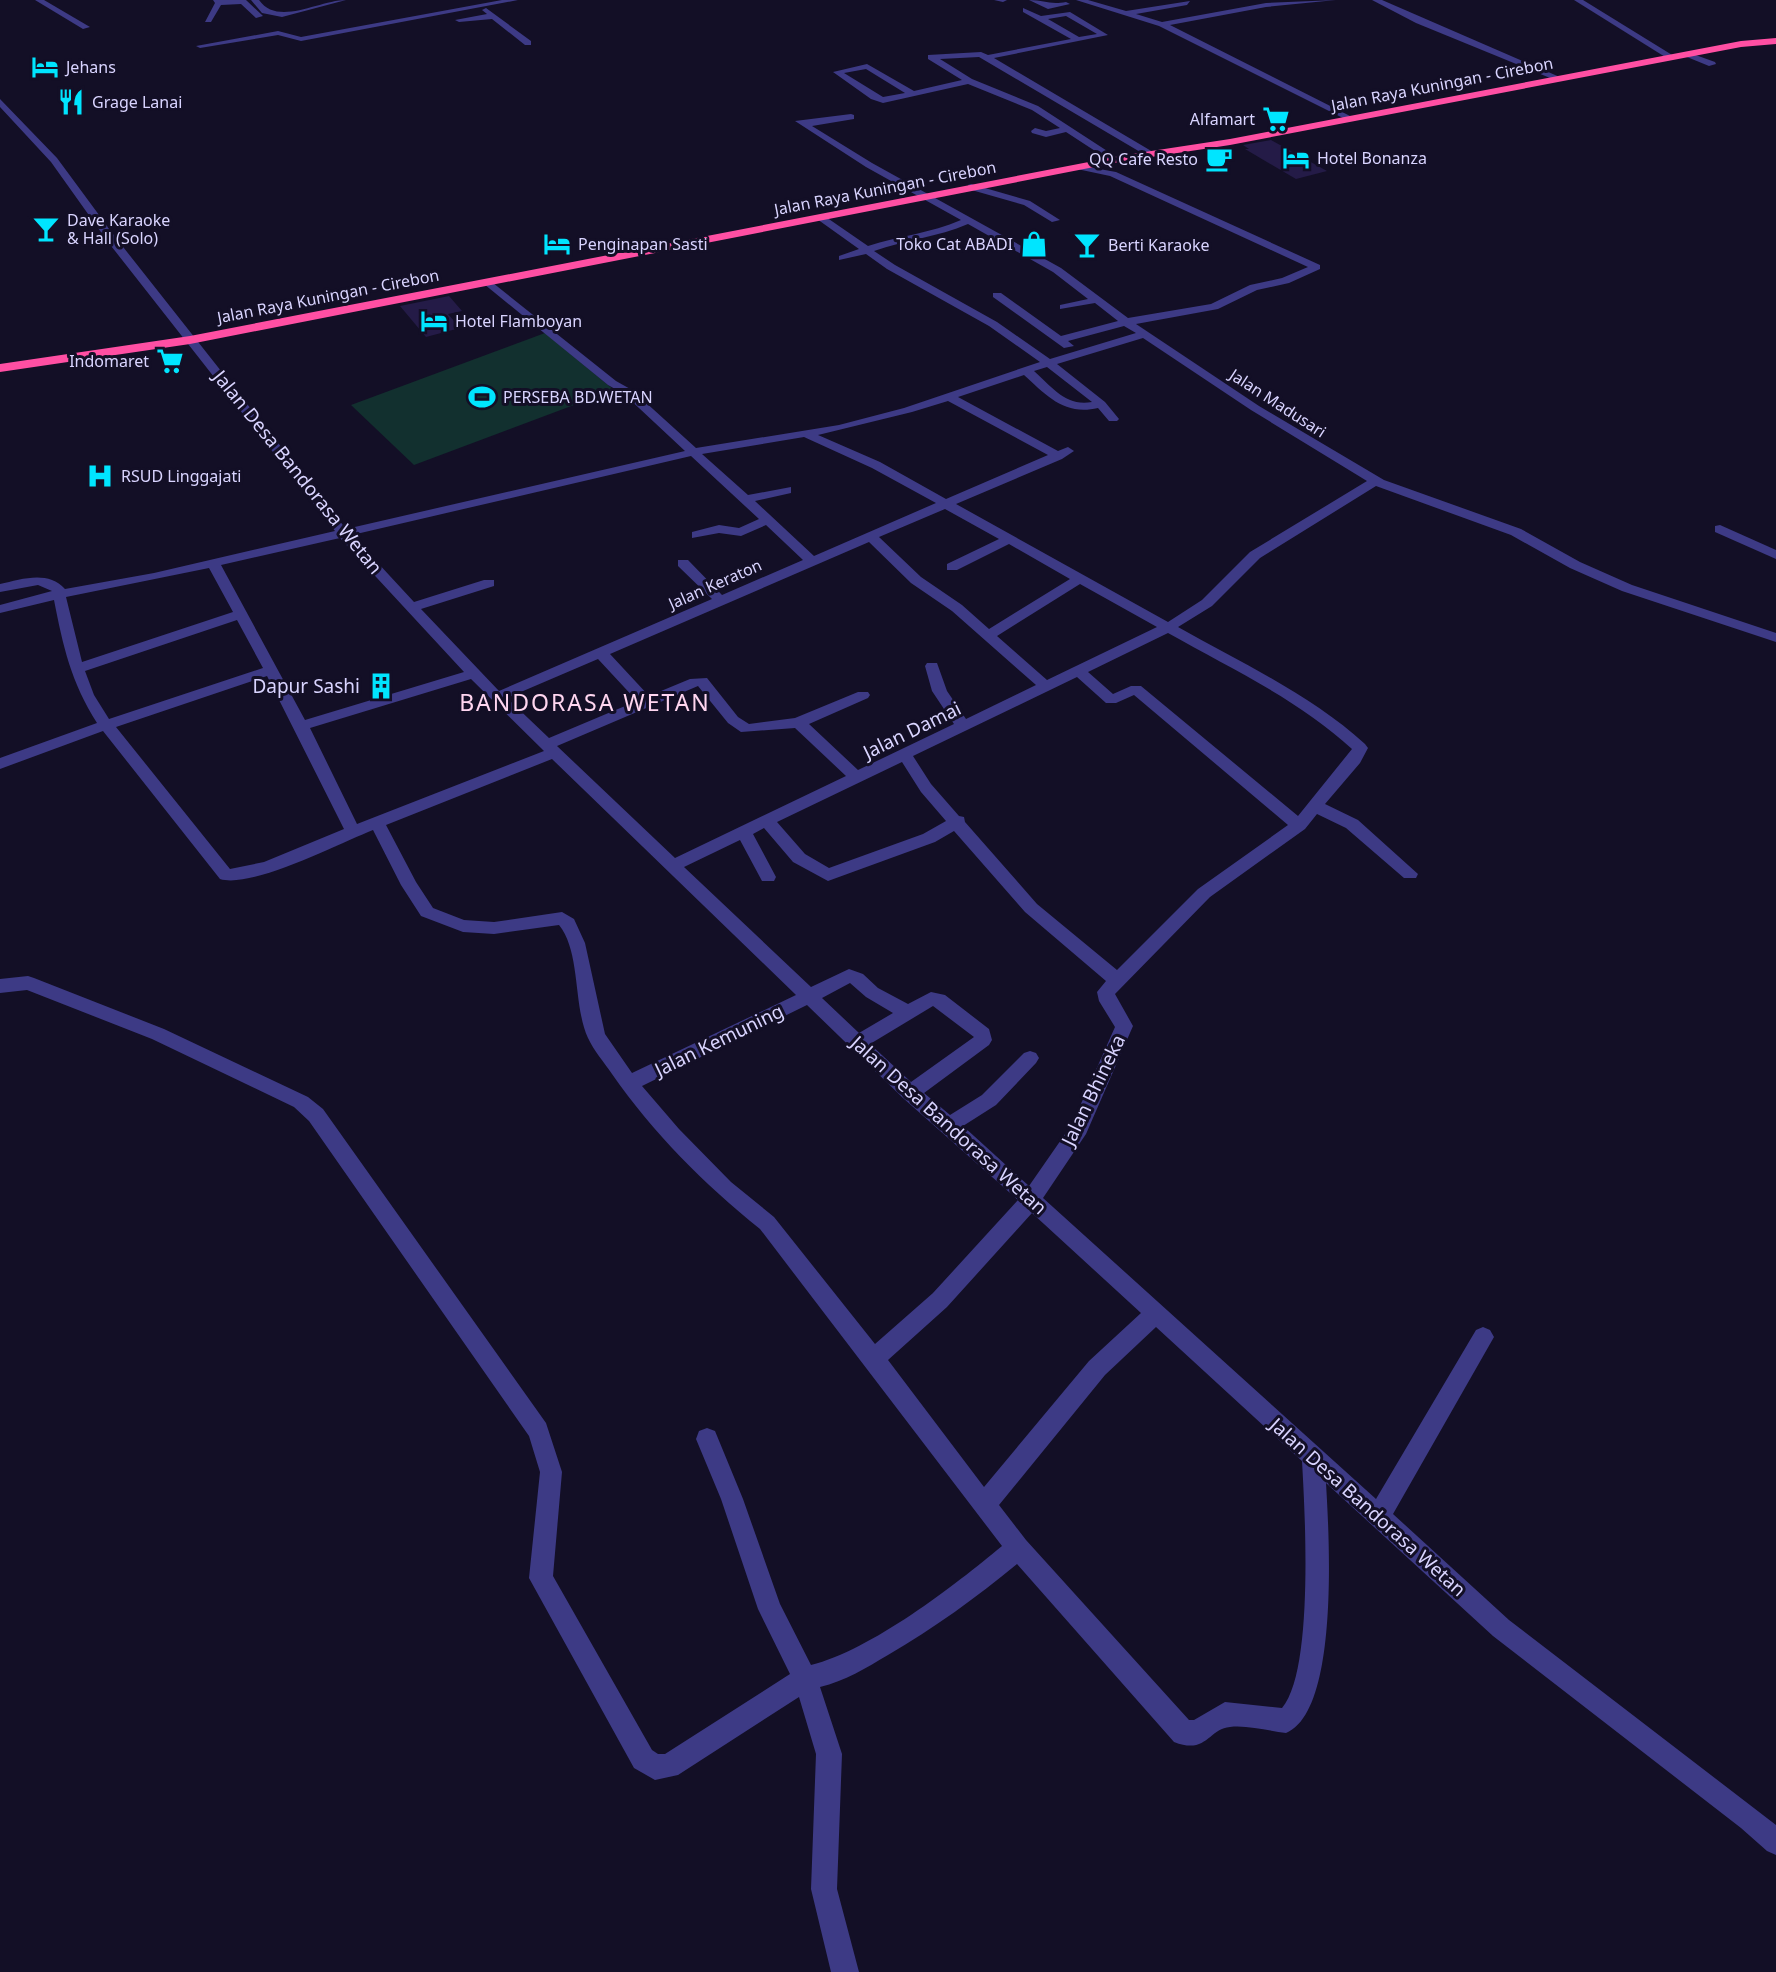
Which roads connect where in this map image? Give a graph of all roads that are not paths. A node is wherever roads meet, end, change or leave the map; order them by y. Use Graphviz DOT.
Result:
graph roads {
  1 [pos="39,0"];
  2 [pos="255,0"];
  3 [pos="342,0"];
  4 [pos="514,0"];
  5 [pos="998,0"];
  6 [pos="1003,0"];
  7 [pos="1033,0"];
  8 [pos="1080,0"];
  9 [pos="1117,0"];
  10 [pos="1332,0"];
  11 [pos="1376,0"];
  12 [pos="1578,0"];
  13 [pos="218,1"];
  14 [pos="1183,1"];
  15 [pos="476,3"];
  16 [pos="1094,5"];
  17 [pos="1026,10"];
  18 [pos="1125,14"];
  19 [pos="1214,15"];
  20 [pos="494,16"];
  21 [pos="1040,18"];
  22 [pos="208,20"];
  23 [pos="421,24"];
  24 [pos="1162,24"];
  25 [pos="86,27"];
  26 [pos="278,33"];
  27 [pos="1033,40"];
  28 [pos="1078,40"];
  29 [pos="1776,41"];
  30 [pos="528,43"];
  31 [pos="201,46"];
  32 [pos="1042,46"];
  33 [pos="1690,55"];
  34 [pos="1673,58"];
  35 [pos="989,60"];
  36 [pos="1712,64"];
  37 [pos="973,65"];
  38 [pos="962,68"];
  39 [pos="950,70"];
  40 [pos="1558,78"];
  41 [pos="969,81"];
  42 [pos="915,95"];
  43 [pos="0,102"];
  44 [pos="851,117"];
  45 [pos="1350,118"];
  46 [pos="1068,130"];
  47 [pos="1035,131"];
  48 [pos="1150,154"];
  49 [pos="1110,161"];
  50 [pos="1086,166"];
  51 [pos="971,187"];
  52 [pos="923,196"];
  53 [pos="820,217"];
  54 [pos="1055,220"];
  55 [pos="968,221"];
  56 [pos="868,250"];
  57 [pos="843,258"];
  58 [pos="488,282"];
  59 [pos="997,295"];
  60 [pos="1096,300"];
  61 [pos="1064,307"];
  62 [pos="1126,322"];
  63 [pos="1145,334"];
  64 [pos="190,340"];
  65 [pos="1059,340"];
  66 [pos="1079,354"];
  67 [pos="1049,363"];
  68 [pos="0,368"];
  69 [pos="1026,370"];
  70 [pos="948,396"];
  71 [pos="1101,404"];
  72 [pos="1113,419"];
  73 [pos="805,433"];
  74 [pos="695,452"];
  75 [pos="1377,481"];
  76 [pos="787,490"];
  77 [pos="745,500"];
  78 [pos="948,505"];
  79 [pos="766,520"];
  80 [pos="1720,529"];
  81 [pos="344,534"];
  82 [pos="697,536"];
  83 [pos="870,536"];
  84 [pos="1007,540"];
  85 [pos="1776,555"];
  86 [pos="811,560"];
  87 [pos="683,563"];
  88 [pos="214,564"];
  89 [pos="952,567"];
  90 [pos="1079,579"];
  91 [pos="489,583"];
  92 [pos="0,588"];
  93 [pos="60,594"];
  94 [pos="720,600"];
  95 [pos="412,607"];
  96 [pos="0,610"];
  97 [pos="241,614"];
  98 [pos="1168,627"];
  99 [pos="988,635"];
  100 [pos="1776,638"];
  101 [pos="601,653"];
  102 [pos="932,666"];
  103 [pos="77,669"];
  104 [pos="271,670"];
  105 [pos="1079,671"];
  106 [pos="473,674"];
  107 [pos="1045,687"];
  108 [pos="863,695"];
  109 [pos="497,697"];
  110 [pos="647,703"];
  111 [pos="798,723"];
  112 [pos="106,725"];
  113 [pos="301,726"];
  114 [pos="964,726"];
  115 [pos="551,749"];
  116 [pos="905,755"];
  117 [pos="0,764"];
  118 [pos="856,778"];
  119 [pos="1315,806"];
  120 [pos="767,821"];
  121 [pos="958,821"];
  122 [pos="377,823"];
  123 [pos="1299,825"];
  124 [pos="353,832"];
  125 [pos="744,832"];
  126 [pos="672,866"];
  127 [pos="1410,874"];
  128 [pos="768,877"];
  129 [pos="1117,980"];
  130 [pos="0,986"];
  131 [pos="808,997"];
  132 [pos="905,1012"];
  133 [pos="858,1042"];
  134 [pos="1030,1058"];
  135 [pos="629,1083"];
  136 [pos="910,1093"];
  137 [pos="949,1125"];
  138 [pos="1031,1200"];
  139 [pos="1156,1313"];
  140 [pos="1483,1337"];
  141 [pos="874,1359"];
  142 [pos="706,1439"];
  143 [pos="1313,1457"];
  144 [pos="984,1505"];
  145 [pos="1378,1517"];
  146 [pos="1018,1548"];
  147 [pos="805,1679"];
  148 [pos="1776,1842"];
  149 [pos="845,1972"];
  1 -- 25 [label="street"];
  2 -- 3 [label="street"];
  4 -- 15 [label="street"];
  5 -- 6 [label="street"];
  7 -- 8 [label="street"];
  8 -- 16 [label="street"];
  9 -- 16 [label="street"];
  10 -- 19 [label="street"];
  11 -- 40 [label="street"];
  12 -- 34 [label="street"];
  13 -- 22 [label="street"];
  13 -- 26 [label="street"];
  14 -- 18 [label="street"];
  14 -- 19 [label="street"];
  15 -- 20 [label="street"];
  15 -- 26 [label="street"];
  16 -- 18 [label="street"];
  17 -- 21 [label="street"];
  18 -- 24 [label="street"];
  19 -- 24 [label="street"];
  20 -- 23 [label="street"];
  20 -- 30 [label="street"];
  21 -- 28 [label="street"];
  21 -- 28 [label="street"];
  24 -- 45 [label="street"];
  26 -- 31 [label="street"];
  27 -- 32 [label="street"];
  28 -- 32 [label="street"];
  29 -- 33 [label="highway, Jalan Raya Kuningan - Cirebon"];
  32 -- 35 [label="street"];
  33 -- 34 [label="highway, Jalan Raya Kuningan - Cirebon"];
  33 -- 36 [label="street"];
  34 -- 40 [label="highway, Jalan Raya Kuningan - Cirebon"];
  35 -- 37 [label="street"];
  35 -- 39 [label="street"];
  35 -- 48 [label="street"];
  38 -- 39 [label="street"];
  39 -- 41 [label="street"];
  40 -- 45 [label="highway, Jalan Raya Kuningan - Cirebon"];
  41 -- 42 [label="street"];
  41 -- 46 [label="street"];
  42 -- 42 [label="street"];
  43 -- 64 [label="street, Jalan Desa Bandorasa Wetan"];
  44 -- 52 [label="street, Jalan Madusari"];
  45 -- 48 [label="highway, Jalan Raya Kuningan - Cirebon"];
  46 -- 47 [label="street"];
  46 -- 49 [label="street"];
  48 -- 49 [label="highway, Jalan Raya Kuningan - Cirebon"];
  49 -- 50 [label="highway, Jalan Raya Kuningan - Cirebon"];
  50 -- 51 [label="highway, Jalan Raya Kuningan - Cirebon"];
  50 -- 62 [label="street"];
  51 -- 52 [label="highway, Jalan Raya Kuningan - Cirebon"];
  51 -- 54 [label="street"];
  52 -- 53 [label="highway, Jalan Raya Kuningan - Cirebon"];
  52 -- 55 [label="street, Jalan Madusari"];
  53 -- 56 [label="street"];
  53 -- 58 [label="highway, Jalan Raya Kuningan - Cirebon"];
  55 -- 56 [label="street"];
  55 -- 60 [label="street, Jalan Madusari"];
  56 -- 57 [label="street"];
  56 -- 67 [label="street"];
  58 -- 64 [label="highway, Jalan Raya Kuningan - Cirebon"];
  58 -- 74 [label="street"];
  59 -- 65 [label="street"];
  60 -- 61 [label="street"];
  60 -- 62 [label="street, Jalan Madusari"];
  62 -- 63 [label="street, Jalan Madusari"];
  62 -- 65 [label="street"];
  63 -- 66 [label="street"];
  63 -- 75 [label="street, Jalan Madusari"];
  64 -- 68 [label="highway, Jalan Raya Kuningan - Cirebon"];
  64 -- 81 [label="street, Jalan Desa Bandorasa Wetan"];
  65 -- 66 [label="street"];
  66 -- 67 [label="street"];
  67 -- 69 [label="street"];
  67 -- 71 [label="street"];
  69 -- 70 [label="street"];
  69 -- 71 [label="street"];
  70 -- 73 [label="street"];
  70 -- 78 [label="street, Jalan Keraton"];
  71 -- 72 [label="street"];
  73 -- 74 [label="street"];
  73 -- 78 [label="street"];
  74 -- 77 [label="street"];
  74 -- 81 [label="street"];
  75 -- 98 [label="street, Jalan Damai"];
  75 -- 100 [label="street, Jalan Madusari"];
  76 -- 77 [label="street"];
  77 -- 79 [label="street"];
  78 -- 83 [label="street, Jalan Keraton"];
  78 -- 84 [label="street"];
  79 -- 82 [label="street"];
  79 -- 86 [label="street"];
  80 -- 85 [label="street"];
  81 -- 88 [label="street"];
  81 -- 95 [label="street, Jalan Desa Bandorasa Wetan"];
  83 -- 86 [label="street, Jalan Keraton"];
  83 -- 99 [label="street"];
  84 -- 89 [label="street"];
  84 -- 90 [label="street"];
  86 -- 94 [label="street, Jalan Keraton"];
  87 -- 94 [label="street"];
  88 -- 93 [label="street"];
  88 -- 97 [label="street"];
  90 -- 98 [label="street"];
  90 -- 99 [label="street"];
  91 -- 95 [label="street"];
  92 -- 93 [label="street"];
  93 -- 96 [label="street"];
  93 -- 103 [label="street"];
  94 -- 101 [label="street, Jalan Keraton"];
  95 -- 106 [label="street, Jalan Desa Bandorasa Wetan"];
  97 -- 103 [label="street"];
  97 -- 104 [label="street"];
  98 -- 105 [label="street, Jalan Damai"];
  98 -- 119 [label="street"];
  99 -- 107 [label="street"];
  101 -- 109 [label="street, Jalan Keraton"];
  101 -- 110 [label="street"];
  102 -- 114 [label="street"];
  103 -- 112 [label="street"];
  104 -- 112 [label="street"];
  104 -- 113 [label="street"];
  105 -- 107 [label="street, Jalan Damai"];
  105 -- 123 [label="street"];
  106 -- 109 [label="street, Jalan Desa Bandorasa Wetan"];
  106 -- 113 [label="street"];
  107 -- 114 [label="street, Jalan Damai"];
  108 -- 111 [label="street"];
  109 -- 115 [label="street, Jalan Desa Bandorasa Wetan"];
  110 -- 111 [label="street"];
  110 -- 115 [label="street"];
  111 -- 118 [label="street"];
  112 -- 117 [label="street"];
  112 -- 124 [label="street"];
  113 -- 124 [label="street"];
  114 -- 116 [label="street, Jalan Damai"];
  115 -- 122 [label="street"];
  115 -- 126 [label="street, Jalan Desa Bandorasa Wetan"];
  116 -- 118 [label="street, Jalan Damai"];
  116 -- 121 [label="street"];
  118 -- 120 [label="street, Jalan Damai"];
  119 -- 123 [label="street"];
  119 -- 127 [label="street"];
  120 -- 121 [label="street"];
  120 -- 125 [label="street, Jalan Damai"];
  121 -- 129 [label="street"];
  122 -- 124 [label="street"];
  122 -- 135 [label="street"];
  123 -- 129 [label="street"];
  125 -- 126 [label="street, Jalan Damai"];
  125 -- 128 [label="street"];
  126 -- 131 [label="street, Jalan Desa Bandorasa Wetan"];
  129 -- 138 [label="street, Jalan Bhineka"];
  130 -- 147 [label="street"];
  131 -- 132 [label="street, Jalan Kemuning"];
  131 -- 133 [label="street, Jalan Desa Bandorasa Wetan"];
  131 -- 135 [label="street, Jalan Kemuning"];
  132 -- 133 [label="street"];
  132 -- 136 [label="street"];
  133 -- 136 [label="street, Jalan Desa Bandorasa Wetan"];
  134 -- 137 [label="street"];
  135 -- 141 [label="street"];
  136 -- 137 [label="street, Jalan Desa Bandorasa Wetan"];
  137 -- 138 [label="street, Jalan Desa Bandorasa Wetan"];
  138 -- 139 [label="street, Jalan Desa Bandorasa Wetan"];
  138 -- 141 [label="street"];
  139 -- 143 [label="street, Jalan Desa Bandorasa Wetan"];
  139 -- 144 [label="street"];
  140 -- 145 [label="street"];
  141 -- 144 [label="street"];
  142 -- 147 [label="street"];
  143 -- 145 [label="street, Jalan Desa Bandorasa Wetan"];
  143 -- 146 [label="street"];
  144 -- 146 [label="street"];
  145 -- 148 [label="street, Jalan Desa Bandorasa Wetan"];
  146 -- 147 [label="street"];
  147 -- 149 [label="street"];
}
